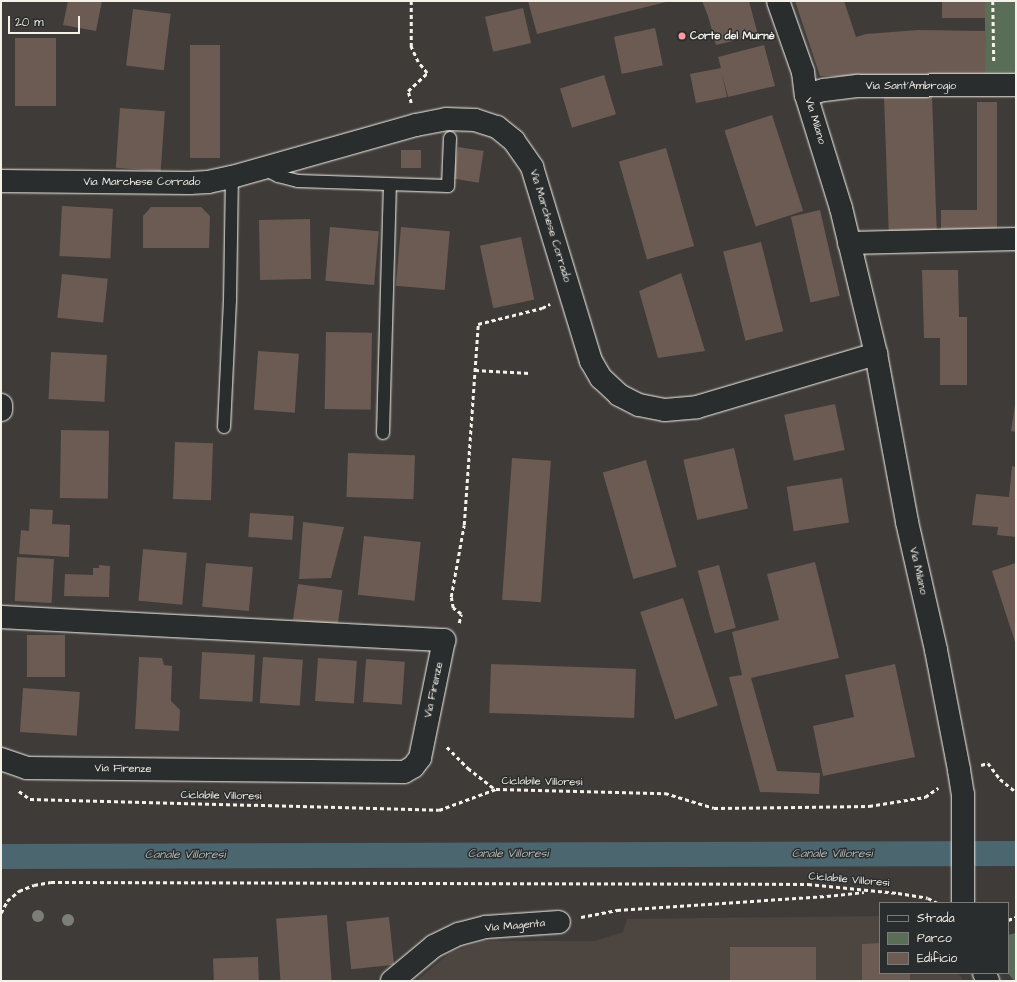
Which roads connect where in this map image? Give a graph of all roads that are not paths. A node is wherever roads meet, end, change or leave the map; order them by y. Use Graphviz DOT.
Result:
graph roads {
  1 [pos="778,1"];
  2 [pos="1016,85"];
  3 [pos="806,95"];
  4 [pos="450,138"];
  5 [pos="263,168"];
  6 [pos="232,177"];
  7 [pos="1,181"];
  8 [pos="390,185"];
  9 [pos="1016,239"];
  10 [pos="849,242"];
  11 [pos="876,354"];
  12 [pos="1,405"];
  13 [pos="1,410"];
  14 [pos="224,427"];
  15 [pos="383,433"];
  16 [pos="1,617"];
  17 [pos="1,759"];
  18 [pos="963,900"];
  19 [pos="559,922"];
  20 [pos="392,981"];
  1 -- 3 [label="street, Via Milano"];
  2 -- 3 [label="street, Via Sant'Ambrogio"];
  3 -- 10 [label="street, Via Milano"];
  4 -- 8 [label="lane"];
  5 -- 6 [label="street, Via Marchese Corrado"];
  5 -- 8 [label="lane"];
  5 -- 11 [label="street, Via Marchese Corrado"];
  6 -- 7 [label="street, Via Marchese Corrado"];
  6 -- 14 [label="lane"];
  8 -- 15 [label="lane"];
  9 -- 10 [label="street"];
  10 -- 11 [label="street, Via Milano"];
  11 -- 18 [label="street, Via Milano"];
  12 -- 13 [label="street"];
  16 -- 17 [label="street, Via Firenze"];
  19 -- 20 [label="street, Via Magenta"];
}
